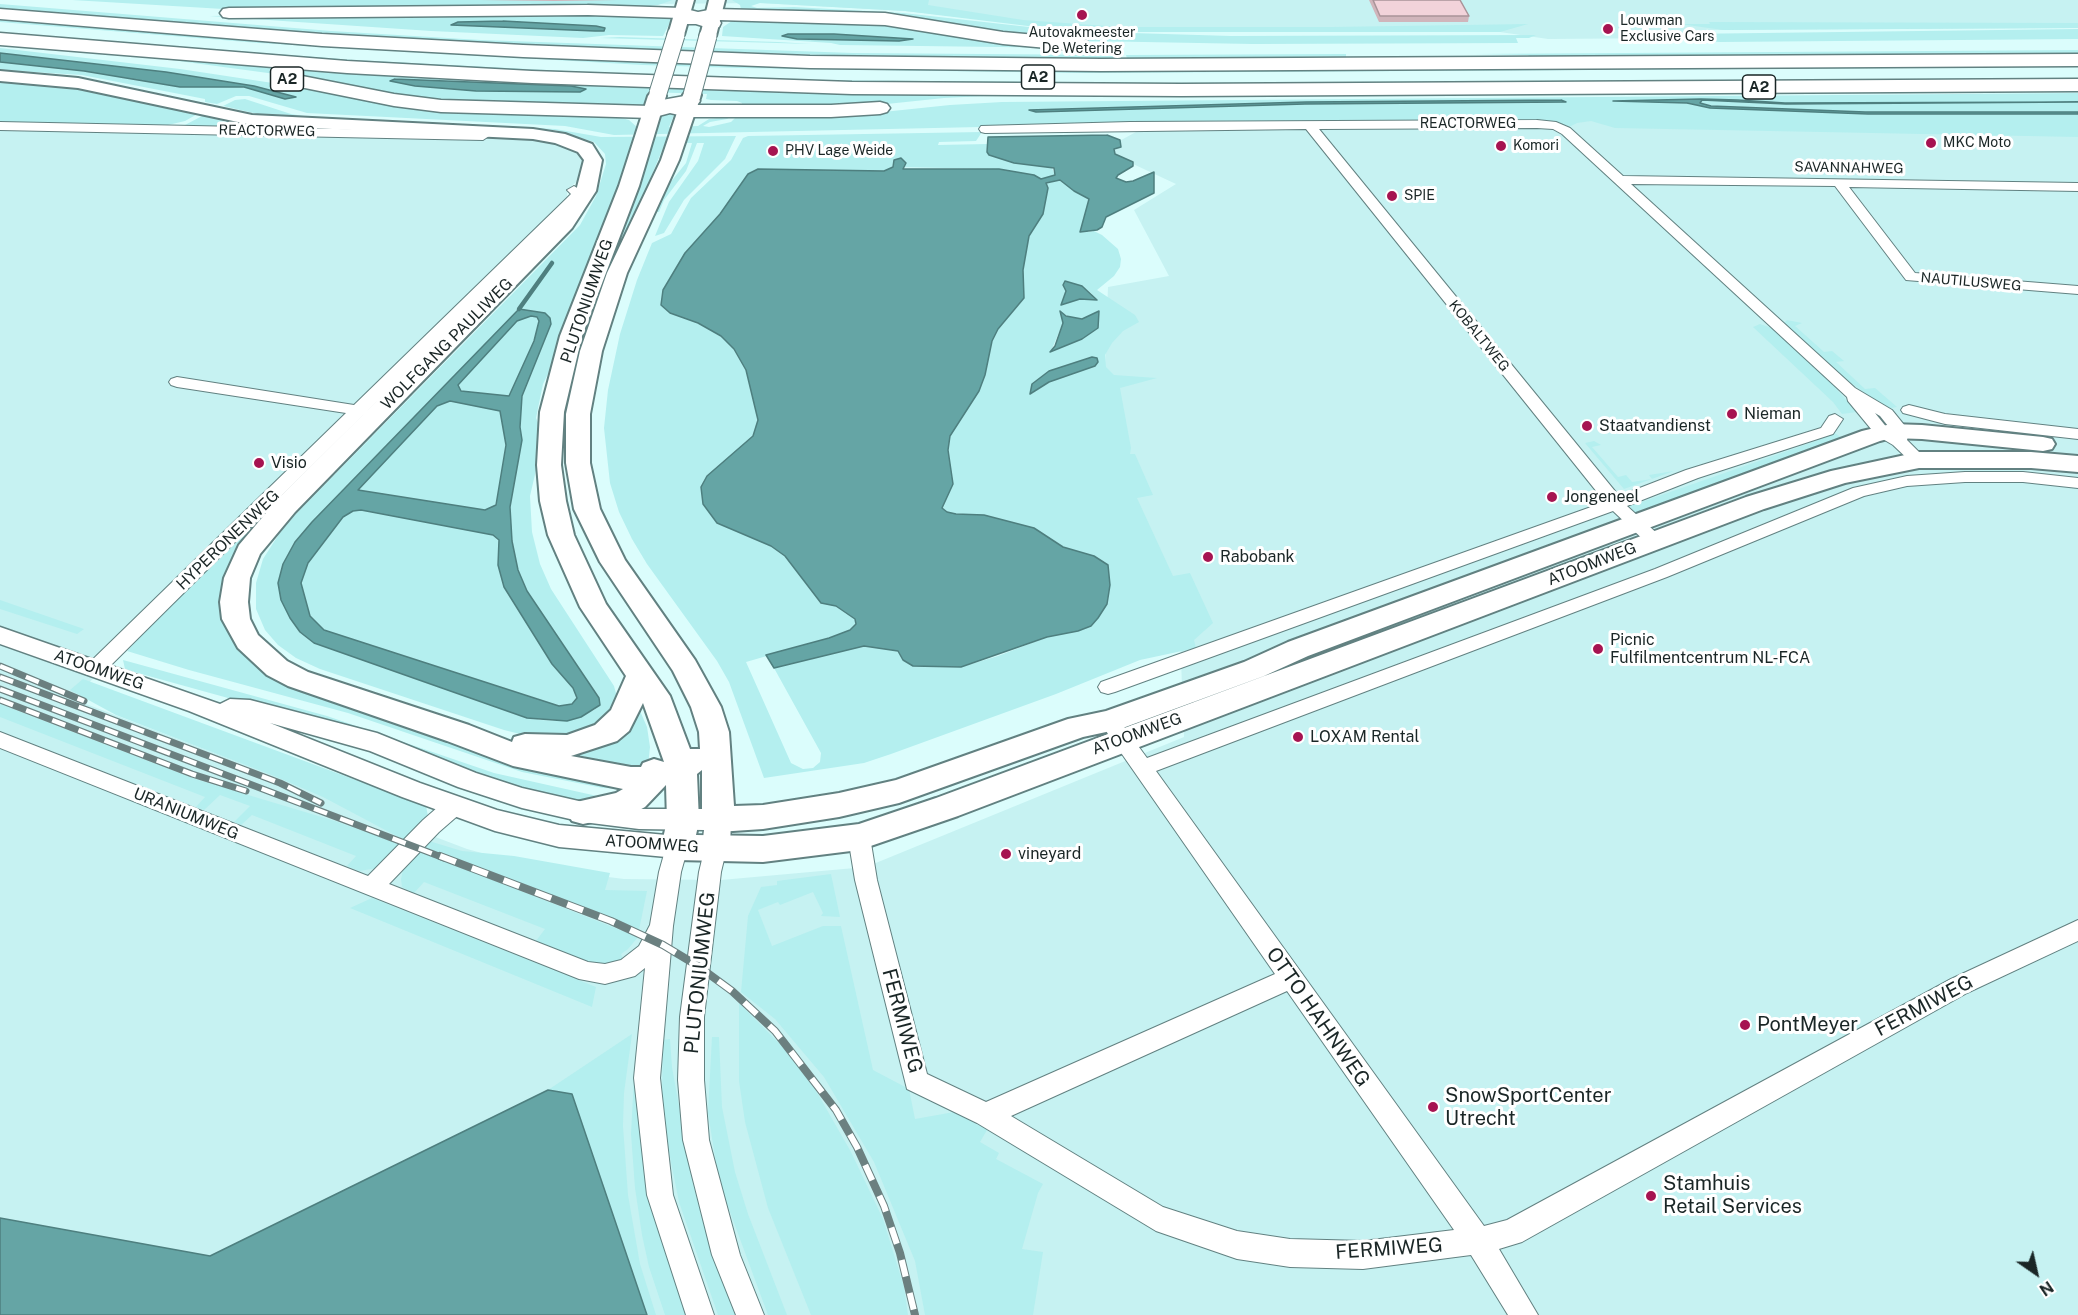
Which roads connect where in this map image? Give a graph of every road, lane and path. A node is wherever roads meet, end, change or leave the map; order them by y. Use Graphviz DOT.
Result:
graph roads {
  1 [pos="23,0"];
  2 [pos="0,2"];
  3 [pos="168,10"];
  4 [pos="213,12"];
  5 [pos="0,14"];
  6 [pos="695,16"];
  7 [pos="0,27"];
  8 [pos="0,39"];
  9 [pos="40,43"];
  10 [pos="1098,45"];
  11 [pos="1130,47"];
  12 [pos="2078,48"];
  13 [pos="1208,53"];
  14 [pos="2078,60"];
  15 [pos="2078,72"];
  16 [pos="0,75"];
  17 [pos="2078,85"];
  18 [pos="1289,89"];
  19 [pos="670,115"];
  20 [pos="1310,125"];
  21 [pos="0,126"];
  22 [pos="985,129"];
  23 [pos="534,137"];
  24 [pos="1620,180"];
  25 [pos="1839,183"];
  26 [pos="2078,187"];
  27 [pos="573,190"];
  28 [pos="2078,290"];
  29 [pos="177,382"];
  30 [pos="361,411"];
  31 [pos="1831,425"];
  32 [pos="1906,432"];
  33 [pos="2078,434"];
  34 [pos="2077,465"];
  35 [pos="1616,504"];
  36 [pos="1645,533"];
  37 [pos="1392,585"];
  38 [pos="1414,619"];
  39 [pos="0,635"];
  40 [pos="95,669"];
  41 [pos="641,674"];
  42 [pos="1108,687"];
  43 [pos="198,705"];
  44 [pos="1115,730"];
  45 [pos="714,732"];
  46 [pos="0,740"];
  47 [pos="1142,768"];
  48 [pos="667,773"];
  49 [pos="454,806"];
  50 [pos="583,812"];
  51 [pos="680,834"];
  52 [pos="717,834"];
  53 [pos="860,837"];
  54 [pos="372,888"];
  55 [pos="661,926"];
  56 [pos="2078,930"];
  57 [pos="1290,978"];
  58 [pos="986,1115"];
  59 [pos="1478,1241"];
  60 [pos="700,1315"];
  61 [pos="750,1315"];
  62 [pos="1524,1315"];
  1 -- 3 [label="highway"];
  2 -- 13 [label="highway, A2"];
  4 -- 6 [label="highway, A2"];
  5 -- 14 [label="highway, A2"];
  6 -- 10 [label="highway, A2"];
  6 -- 19 [label="main road, bridge"];
  6 -- 19 [label="main road, bridge"];
  7 -- 15 [label="highway, A2"];
  8 -- 9 [label="highway, A2"];
  9 -- 18 [label="highway, A2"];
  9 -- 19 [label="highway, A2"];
  11 -- 13 [label="highway, A2"];
  12 -- 13 [label="highway, A2"];
  16 -- 41 [label="main road, WOLFGANG PAULIWEG"];
  16 -- 48 [label="main road, WOLFGANG PAULIWEG"];
  17 -- 18 [label="highway, A2"];
  18 -- 19 [label="highway, A2"];
  19 -- 41 [label="main road, PLUTONIUMWEG"];
  19 -- 45 [label="main road, PLUTONIUMWEG"];
  20 -- 22 [label="street, REACTORWEG"];
  20 -- 24 [label="street, REACTORWEG"];
  20 -- 35 [label="street, KOBALTWEG"];
  21 -- 23 [label="street, REACTORWEG"];
  24 -- 25 [label="street, SAVANNAHWEG"];
  24 -- 32 [label="street, REACTORWEG"];
  25 -- 26 [label="street, SAVANNAHWEG"];
  25 -- 28 [label="street, NAUTILUSWEG"];
  27 -- 30 [label="street, HYPERONENWEG"];
  29 -- 30 [label="street"];
  30 -- 40 [label="street, HYPERONENWEG"];
  31 -- 35 [label="street"];
  32 -- 33 [label="street, ATOOMWEG"];
  32 -- 34 [label="main road, ATOOMWEG"];
  32 -- 36 [label="main road, ATOOMWEG"];
  32 -- 36 [label="main road, ATOOMWEG"];
  34 -- 47 [label="street, ATOOMWEG"];
  35 -- 36 [label="street, KOBALTWEG"];
  35 -- 37 [label="street"];
  36 -- 38 [label="main road, ATOOMWEG"];
  37 -- 38 [label="street"];
  37 -- 42 [label="street"];
  38 -- 44 [label="main road, ATOOMWEG"];
  39 -- 40 [label="street, ATOOMWEG"];
  40 -- 43 [label="street, ATOOMWEG"];
  41 -- 48 [label="main road, PLUTONIUMWEG"];
  43 -- 49 [label="street, ATOOMWEG"];
  43 -- 50 [label="street, ATOOMWEG"];
  44 -- 47 [label="street, OTTO HAHNWEG"];
  44 -- 52 [label="main road, ATOOMWEG"];
  44 -- 53 [label="main road, ATOOMWEG"];
  45 -- 48 [label="main road"];
  45 -- 52 [label="main road, PLUTONIUMWEG"];
  46 -- 54 [label="street, URANIUMWEG"];
  47 -- 57 [label="street, OTTO HAHNWEG"];
  48 -- 50 [label="main road"];
  48 -- 51 [label="main road"];
  49 -- 51 [label="street, ATOOMWEG"];
  49 -- 54 [label="street"];
  50 -- 51 [label="street, ATOOMWEG"];
  51 -- 52 [label="main road, ATOOMWEG"];
  51 -- 55 [label="street"];
  52 -- 53 [label="main road, ATOOMWEG"];
  52 -- 61 [label="street, PLUTONIUMWEG"];
  53 -- 58 [label="street, FERMIWEG"];
  54 -- 55 [label="street, URANIUMWEG"];
  55 -- 60 [label="street"];
  56 -- 59 [label="street, FERMIWEG"];
  57 -- 58 [label="street"];
  57 -- 59 [label="street, OTTO HAHNWEG"];
  58 -- 59 [label="street, FERMIWEG"];
  59 -- 62 [label="street, OTTO HAHNWEG"];
}
